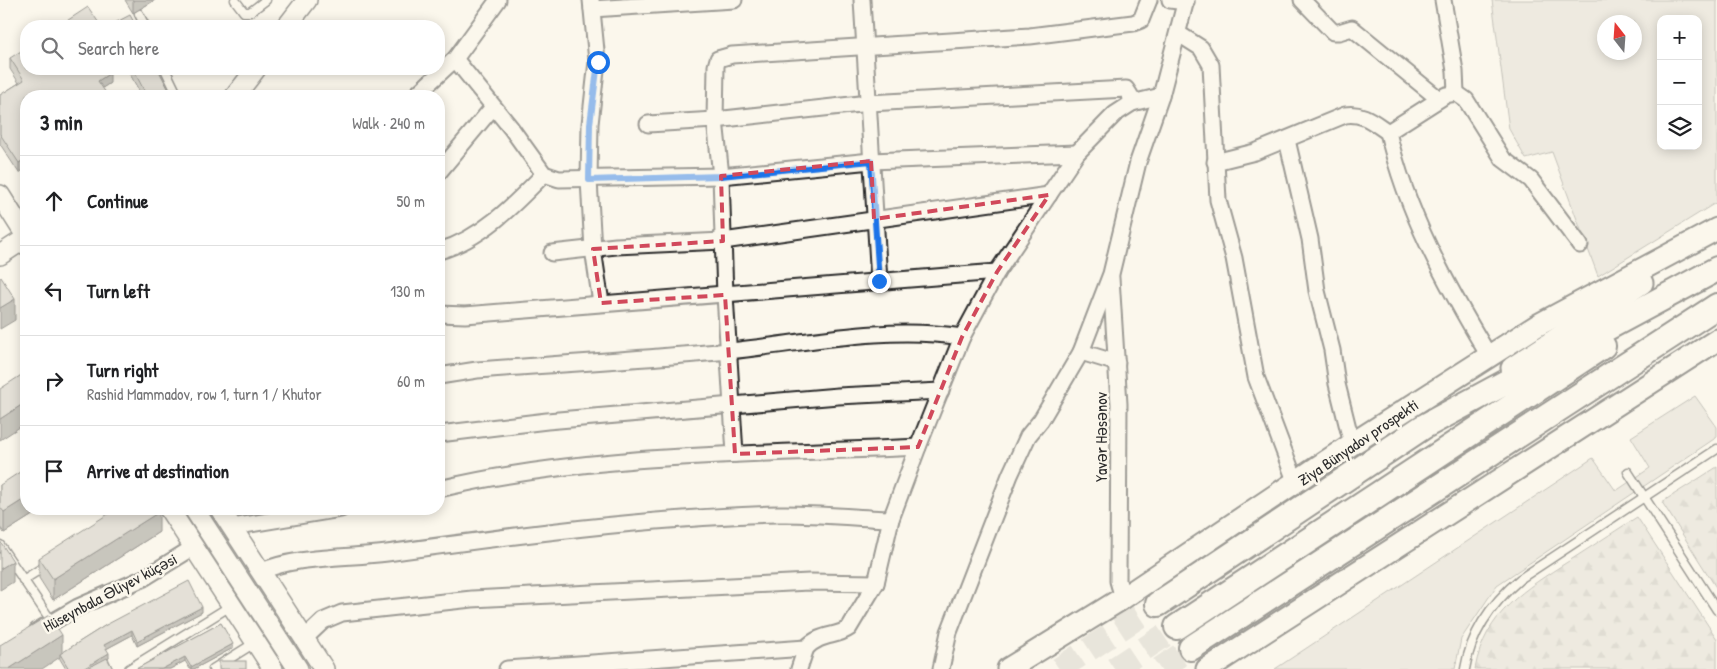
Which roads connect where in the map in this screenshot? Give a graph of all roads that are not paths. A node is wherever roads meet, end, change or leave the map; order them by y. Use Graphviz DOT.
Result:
graph roads {
  1 [pos="235,0"];
  2 [pos="266,0"];
  3 [pos="307,0"];
  4 [pos="498,0"];
  5 [pos="734,0"];
  6 [pos="862,0"];
  7 [pos="1149,0"];
  8 [pos="1170,0"];
  9 [pos="1302,0"];
  10 [pos="1443,0"];
  11 [pos="717,1"];
  12 [pos="1186,1"];
  13 [pos="591,4"];
  14 [pos="139,14"];
  15 [pos="142,20"];
  16 [pos="292,20"];
  17 [pos="1179,34"];
  18 [pos="865,48"];
  19 [pos="455,59"];
  20 [pos="445,68"];
  21 [pos="168,75"];
  22 [pos="251,75"];
  23 [pos="438,75"];
  24 [pos="175,90"];
  25 [pos="240,90"];
  26 [pos="421,90"];
  27 [pos="1456,93"];
  28 [pos="1161,96"];
  29 [pos="1439,99"];
  30 [pos="869,103"];
  31 [pos="1132,103"];
  32 [pos="493,107"];
  33 [pos="715,120"];
  34 [pos="648,124"];
  35 [pos="1388,132"];
  36 [pos="1287,140"];
  37 [pos="1077,153"];
  38 [pos="871,161"];
  39 [pos="1215,162"];
  40 [pos="445,165"];
  41 [pos="544,174"];
  42 [pos="721,176"];
  43 [pos="589,180"];
  44 [pos="0,195"];
  45 [pos="1049,196"];
  46 [pos="874,219"];
  47 [pos="20,227"];
  48 [pos="1717,229"];
  49 [pos="1717,234"];
  50 [pos="20,241"];
  51 [pos="723,241"];
  52 [pos="1580,245"];
  53 [pos="445,248"];
  54 [pos="593,249"];
  55 [pos="552,253"];
  56 [pos="0,256"];
  57 [pos="1717,270"];
  58 [pos="997,272"];
  59 [pos="1111,274"];
  60 [pos="879,281"];
  61 [pos="725,295"];
  62 [pos="601,303"];
  63 [pos="1717,306"];
  64 [pos="445,314"];
  65 [pos="962,337"];
  66 [pos="1717,340"];
  67 [pos="730,351"];
  68 [pos="1081,352"];
  69 [pos="1490,356"];
  70 [pos="1117,363"];
  71 [pos="445,375"];
  72 [pos="941,392"];
  73 [pos="732,406"];
  74 [pos="1423,427"];
  75 [pos="445,433"];
  76 [pos="1352,444"];
  77 [pos="918,448"];
  78 [pos="1717,449"];
  79 [pos="735,454"];
  80 [pos="1628,472"];
  81 [pos="1296,483"];
  82 [pos="445,487"];
  83 [pos="1644,496"];
  84 [pos="173,515"];
  85 [pos="198,515"];
  86 [pos="224,515"];
  87 [pos="305,515"];
  88 [pos="891,519"];
  89 [pos="232,527"];
  90 [pos="0,545"];
  91 [pos="194,547"];
  92 [pos="55,559"];
  93 [pos="260,572"];
  94 [pos="23,580"];
  95 [pos="876,583"];
  96 [pos="1123,598"];
  97 [pos="1158,604"];
  98 [pos="232,605"];
  99 [pos="1717,610"];
  100 [pos="52,622"];
  101 [pos="1177,627"];
  102 [pos="304,639"];
  103 [pos="22,640"];
  104 [pos="256,642"];
  105 [pos="806,648"];
  106 [pos="1191,648"];
  107 [pos="129,669"];
  108 [pos="213,669"];
  109 [pos="273,669"];
  110 [pos="298,669"];
  111 [pos="324,669"];
  112 [pos="507,669"];
  113 [pos="799,669"];
  114 [pos="941,669"];
  115 [pos="1008,669"];
  116 [pos="1208,669"];
  117 [pos="1465,669"];
  1 -- 2 [label="lane"];
  3 -- 16 [label="street"];
  4 -- 19 [label="street"];
  5 -- 11 [label="street"];
  6 -- 18 [label="street"];
  7 -- 18 [label="street"];
  8 -- 12 [label="street"];
  9 -- 29 [label="street"];
  10 -- 27 [label="street"];
  11 -- 13 [label="street"];
  12 -- 17 [label="street"];
  13 -- 43 [label="street"];
  14 -- 15 [label="lane"];
  17 -- 28 [label="street"];
  17 -- 39 [label="street"];
  18 -- 30 [label="street"];
  18 -- 33 [label="street"];
  19 -- 20 [label="street"];
  19 -- 32 [label="street"];
  21 -- 24 [label="lane"];
  22 -- 25 [label="street"];
  23 -- 26 [label="street"];
  27 -- 29 [label="street"];
  27 -- 52 [label="street"];
  28 -- 31 [label="street"];
  28 -- 59 [label="street"];
  29 -- 35 [label="street"];
  30 -- 31 [label="street"];
  30 -- 33 [label="street"];
  30 -- 38 [label="street"];
  31 -- 37 [label="street"];
  32 -- 40 [label="street"];
  32 -- 41 [label="street"];
  33 -- 34 [label="street"];
  33 -- 42 [label="street"];
  35 -- 36 [label="street"];
  35 -- 69 [label="street"];
  36 -- 39 [label="street"];
  36 -- 76 [label="street"];
  37 -- 38 [label="street"];
  37 -- 45 [label="street"];
  38 -- 42 [label="street"];
  38 -- 46 [label="street"];
  39 -- 81 [label="street"];
  41 -- 43 [label="street"];
  41 -- 53 [label="street"];
  42 -- 43 [label="street"];
  42 -- 51 [label="street"];
  43 -- 54 [label="street"];
  44 -- 47 [label="street"];
  45 -- 46 [label="street"];
  45 -- 58 [label="street"];
  46 -- 51 [label="street"];
  46 -- 60 [label="street"];
  48 -- 69 [label="main road, Ziya Bünyadov prospekti"];
  49 -- 74 [label="main road"];
  50 -- 56 [label="street"];
  51 -- 54 [label="street"];
  51 -- 61 [label="street"];
  54 -- 55 [label="street"];
  54 -- 62 [label="street"];
  57 -- 74 [label="main road, Ziya Bünyadov prospekti"];
  57 -- 101 [label="main road, Ziya Bünyadov prospekti"];
  58 -- 60 [label="street"];
  58 -- 65 [label="street"];
  59 -- 68 [label="street"];
  59 -- 70 [label="street, Yavər Həsənov"];
  60 -- 61 [label="street"];
  61 -- 62 [label="street"];
  61 -- 67 [label="street"];
  62 -- 64 [label="street"];
  63 -- 106 [label="main road"];
  65 -- 67 [label="street"];
  65 -- 72 [label="street"];
  66 -- 116 [label="main road"];
  67 -- 71 [label="street"];
  67 -- 73 [label="street"];
  68 -- 70 [label="street"];
  68 -- 114 [label="street"];
  69 -- 76 [label="main road, Ziya Bünyadov prospekti"];
  70 -- 96 [label="street, Yavər Həsənov"];
  72 -- 73 [label="street"];
  72 -- 77 [label="street"];
  73 -- 75 [label="street"];
  73 -- 79 [label="street"];
  74 -- 97 [label="main road, Ziya Bünyadov prospekti"];
  76 -- 81 [label="main road, Ziya Bünyadov prospekti"];
  77 -- 79 [label="street"];
  77 -- 88 [label="street"];
  78 -- 83 [label="lane"];
  79 -- 82 [label="street"];
  80 -- 83 [label="lane"];
  81 -- 96 [label="main road, Ziya Bünyadov prospekti"];
  83 -- 99 [label="lane"];
  83 -- 117 [label="lane"];
  84 -- 91 [label="street"];
  85 -- 110 [label="street"];
  86 -- 89 [label="street"];
  87 -- 89 [label="street"];
  88 -- 93 [label="street"];
  88 -- 95 [label="street"];
  89 -- 93 [label="street"];
  90 -- 94 [label="lane"];
  91 -- 98 [label="street"];
  91 -- 100 [label="street, Hüseynbala Əliyev küçəsi"];
  92 -- 94 [label="lane"];
  93 -- 102 [label="street"];
  94 -- 100 [label="lane"];
  95 -- 102 [label="street"];
  95 -- 105 [label="street"];
  96 -- 115 [label="main road, Ziya Bünyadov prospekti"];
  98 -- 104 [label="street"];
  98 -- 107 [label="lane"];
  100 -- 103 [label="street, Hüseynbala Əliyev küçəsi"];
  102 -- 111 [label="street"];
  104 -- 108 [label="lane"];
  104 -- 109 [label="street"];
  105 -- 112 [label="street"];
  105 -- 113 [label="street"];
}
